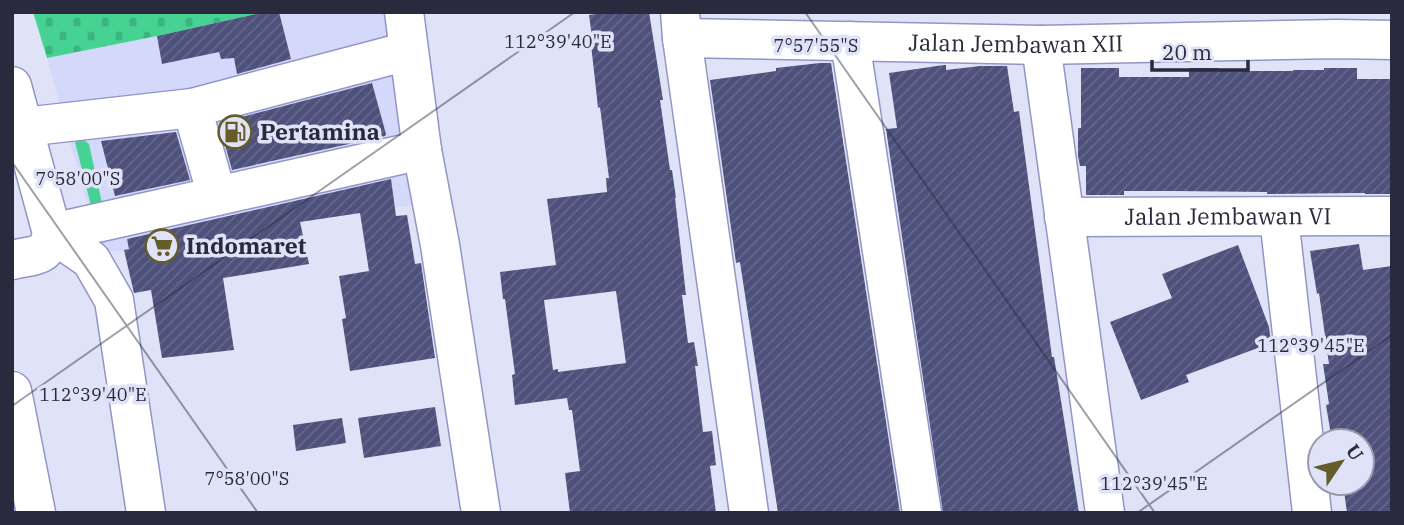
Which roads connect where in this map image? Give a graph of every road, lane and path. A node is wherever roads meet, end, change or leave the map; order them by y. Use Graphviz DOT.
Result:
graph roads {
  1 [pos="404,12"];
  2 [pos="681,25"];
  3 [pos="1336,26"];
  4 [pos="1392,40"];
  5 [pos="850,41"];
  6 [pos="1041,46"];
  7 [pos="408,51"];
  8 [pos="12,86"];
  9 [pos="192,108"];
  10 [pos="24,127"];
  11 [pos="422,150"];
  12 [pos="217,197"];
  13 [pos="1392,216"];
  14 [pos="1064,217"];
  15 [pos="1279,217"];
  16 [pos="52,233"];
  17 [pos="12,260"];
  18 [pos="12,391"];
  19 [pos="36,513"];
  20 [pos="146,513"];
  21 [pos="481,513"];
  22 [pos="749,513"];
  23 [pos="922,513"];
  24 [pos="1105,513"];
  25 [pos="1312,513"];
  1 -- 7 [label="street"];
  2 -- 5 [label="street, Jalan Jembawan XII"];
  2 -- 22 [label="street"];
  3 -- 4 [label="street, Jalan Jembawan XII"];
  3 -- 6 [label="street, Jalan Jembawan XII"];
  5 -- 6 [label="street, Jalan Jembawan XII"];
  5 -- 23 [label="street"];
  6 -- 14 [label="street"];
  7 -- 9 [label="street"];
  7 -- 11 [label="street"];
  8 -- 10 [label="street"];
  9 -- 10 [label="street"];
  9 -- 12 [label="street"];
  10 -- 16 [label="street"];
  11 -- 12 [label="street"];
  11 -- 21 [label="street"];
  12 -- 16 [label="street"];
  13 -- 15 [label="street, Jalan Jembawan VI"];
  14 -- 15 [label="street, Jalan Jembawan VI"];
  14 -- 24 [label="street"];
  15 -- 25 [label="street"];
  16 -- 17 [label="street"];
  16 -- 20 [label="street"];
  18 -- 19 [label="street"];
}
